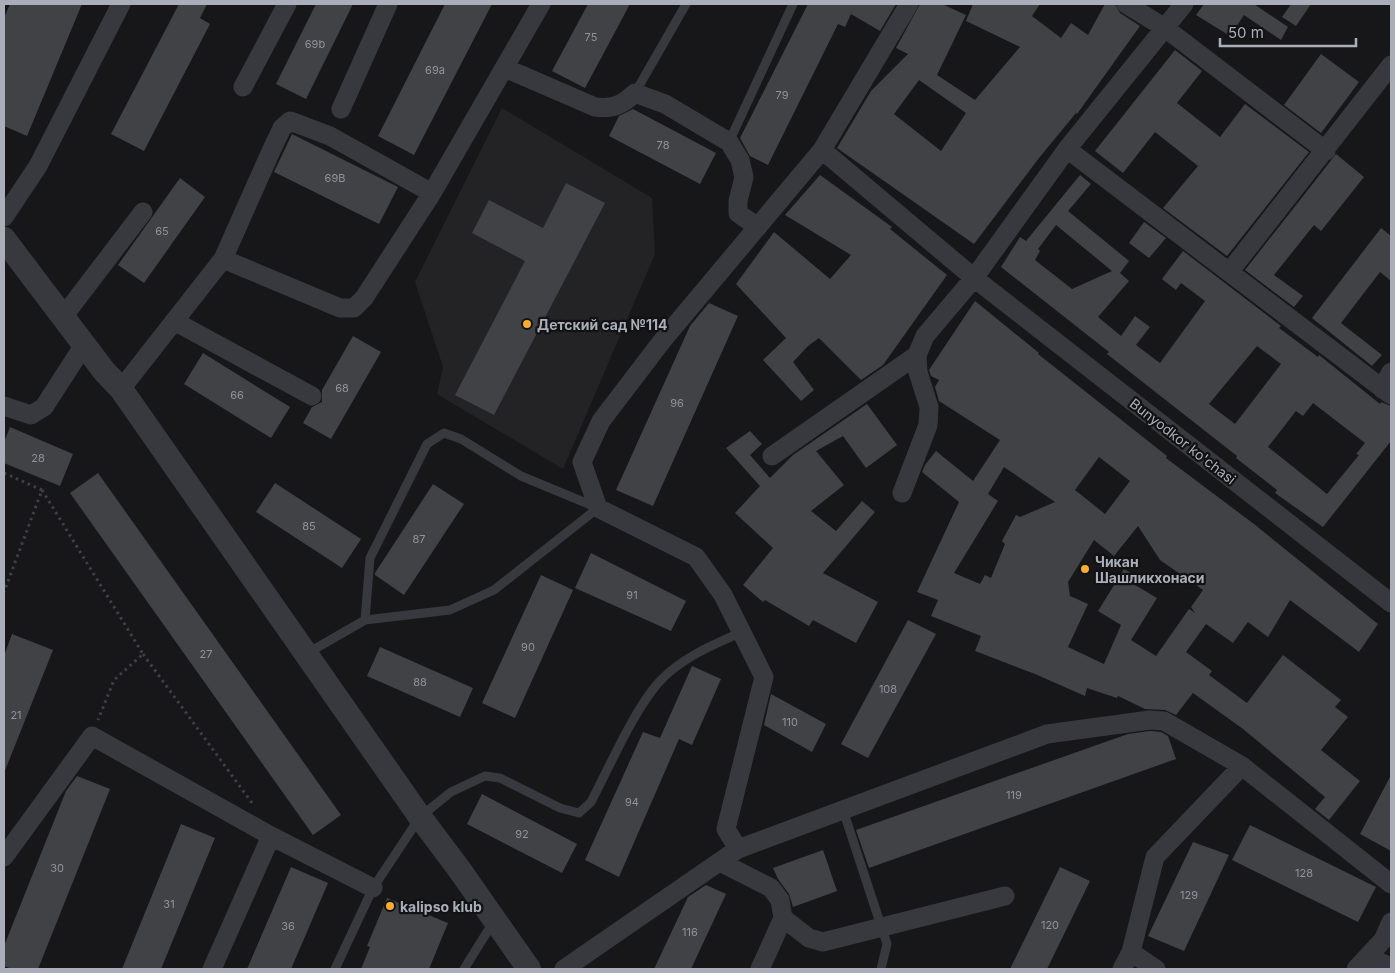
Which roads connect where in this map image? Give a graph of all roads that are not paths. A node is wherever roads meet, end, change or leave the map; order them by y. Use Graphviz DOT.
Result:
graph roads {
  1 [pos="121,4"];
  2 [pos="287,4"];
  3 [pos="388,4"];
  4 [pos="541,4"];
  5 [pos="686,4"];
  6 [pos="793,4"];
  7 [pos="909,4"];
  8 [pos="1126,4"];
  9 [pos="1184,4"];
  10 [pos="1165,28"];
  11 [pos="1391,65"];
  12 [pos="504,68"];
  13 [pos="243,87"];
  14 [pos="635,93"];
  15 [pos="341,109"];
  16 [pos="729,142"];
  17 [pos="1066,149"];
  18 [pos="822,150"];
  19 [pos="1326,151"];
  20 [pos="432,193"];
  21 [pos="143,212"];
  22 [pos="4,217"];
  23 [pos="756,226"];
  24 [pos="4,239"];
  25 [pos="223,259"];
  26 [pos="1230,271"];
  27 [pos="974,278"];
  28 [pos="63,318"];
  29 [pos="174,321"];
  30 [pos="84,345"];
  31 [pos="917,355"];
  32 [pos="1391,372"];
  33 [pos="121,389"];
  34 [pos="1387,392"];
  35 [pos="312,396"];
  36 [pos="4,406"];
  37 [pos="772,456"];
  38 [pos="902,493"];
  39 [pos="598,508"];
  40 [pos="1391,603"];
  41 [pos="365,620"];
  42 [pos="742,632"];
  43 [pos="306,654"];
  44 [pos="1242,766"];
  45 [pos="843,810"];
  46 [pos="420,817"];
  47 [pos="271,836"];
  48 [pos="738,849"];
  49 [pos="4,857"];
  50 [pos="720,862"];
  51 [pos="1391,884"];
  52 [pos="373,888"];
  53 [pos="1005,896"];
  54 [pos="783,918"];
  55 [pos="495,920"];
  56 [pos="1391,922"];
  57 [pos="882,927"];
  58 [pos="1131,952"];
  59 [pos="1362,963"];
  60 [pos="1391,967"];
  61 [pos="212,969"];
  62 [pos="335,969"];
  63 [pos="464,969"];
  64 [pos="528,969"];
  65 [pos="564,969"];
  66 [pos="760,969"];
  67 [pos="881,969"];
  68 [pos="1122,969"];
  69 [pos="1156,969"];
  1 -- 22 [label="street"];
  2 -- 13 [label="street"];
  3 -- 15 [label="street"];
  4 -- 12 [label="street"];
  5 -- 14 [label="lane"];
  6 -- 16 [label="lane"];
  7 -- 18 [label="street"];
  8 -- 10 [label="street"];
  9 -- 10 [label="street"];
  10 -- 17 [label="street"];
  10 -- 19 [label="street"];
  11 -- 19 [label="street"];
  12 -- 14 [label="street"];
  12 -- 20 [label="street"];
  14 -- 16 [label="street"];
  16 -- 23 [label="street"];
  17 -- 26 [label="street"];
  17 -- 27 [label="street"];
  18 -- 23 [label="street"];
  18 -- 27 [label="street, Bunyodkor ko'chasi"];
  19 -- 26 [label="street"];
  20 -- 25 [label="street"];
  20 -- 25 [label="street"];
  21 -- 28 [label="street"];
  23 -- 39 [label="street"];
  24 -- 28 [label="street"];
  25 -- 29 [label="street"];
  26 -- 34 [label="street"];
  27 -- 31 [label="street"];
  27 -- 40 [label="street, Bunyodkor ko'chasi"];
  28 -- 30 [label="street"];
  29 -- 33 [label="street"];
  29 -- 35 [label="street"];
  30 -- 33 [label="street"];
  30 -- 36 [label="street"];
  31 -- 37 [label="street"];
  31 -- 38 [label="street"];
  32 -- 34 [label="street"];
  33 -- 43 [label="street"];
  39 -- 41 [label="lane"];
  39 -- 41 [label="lane"];
  39 -- 42 [label="street"];
  41 -- 43 [label="lane"];
  42 -- 46 [label="lane"];
  42 -- 48 [label="street"];
  43 -- 46 [label="street"];
  44 -- 45 [label="street"];
  44 -- 51 [label="street"];
  44 -- 58 [label="street"];
  45 -- 48 [label="street"];
  45 -- 57 [label="lane"];
  46 -- 52 [label="lane"];
  46 -- 55 [label="street"];
  47 -- 49 [label="street"];
  47 -- 52 [label="street"];
  47 -- 61 [label="street"];
  48 -- 50 [label="street"];
  50 -- 54 [label="street"];
  50 -- 65 [label="street"];
  52 -- 62 [label="lane"];
  53 -- 57 [label="street"];
  54 -- 57 [label="street"];
  54 -- 66 [label="street"];
  55 -- 63 [label="lane"];
  55 -- 64 [label="street"];
  56 -- 59 [label="street"];
  57 -- 67 [label="lane"];
  58 -- 68 [label="street"];
  58 -- 69 [label="street"];
  59 -- 60 [label="street"];
}
